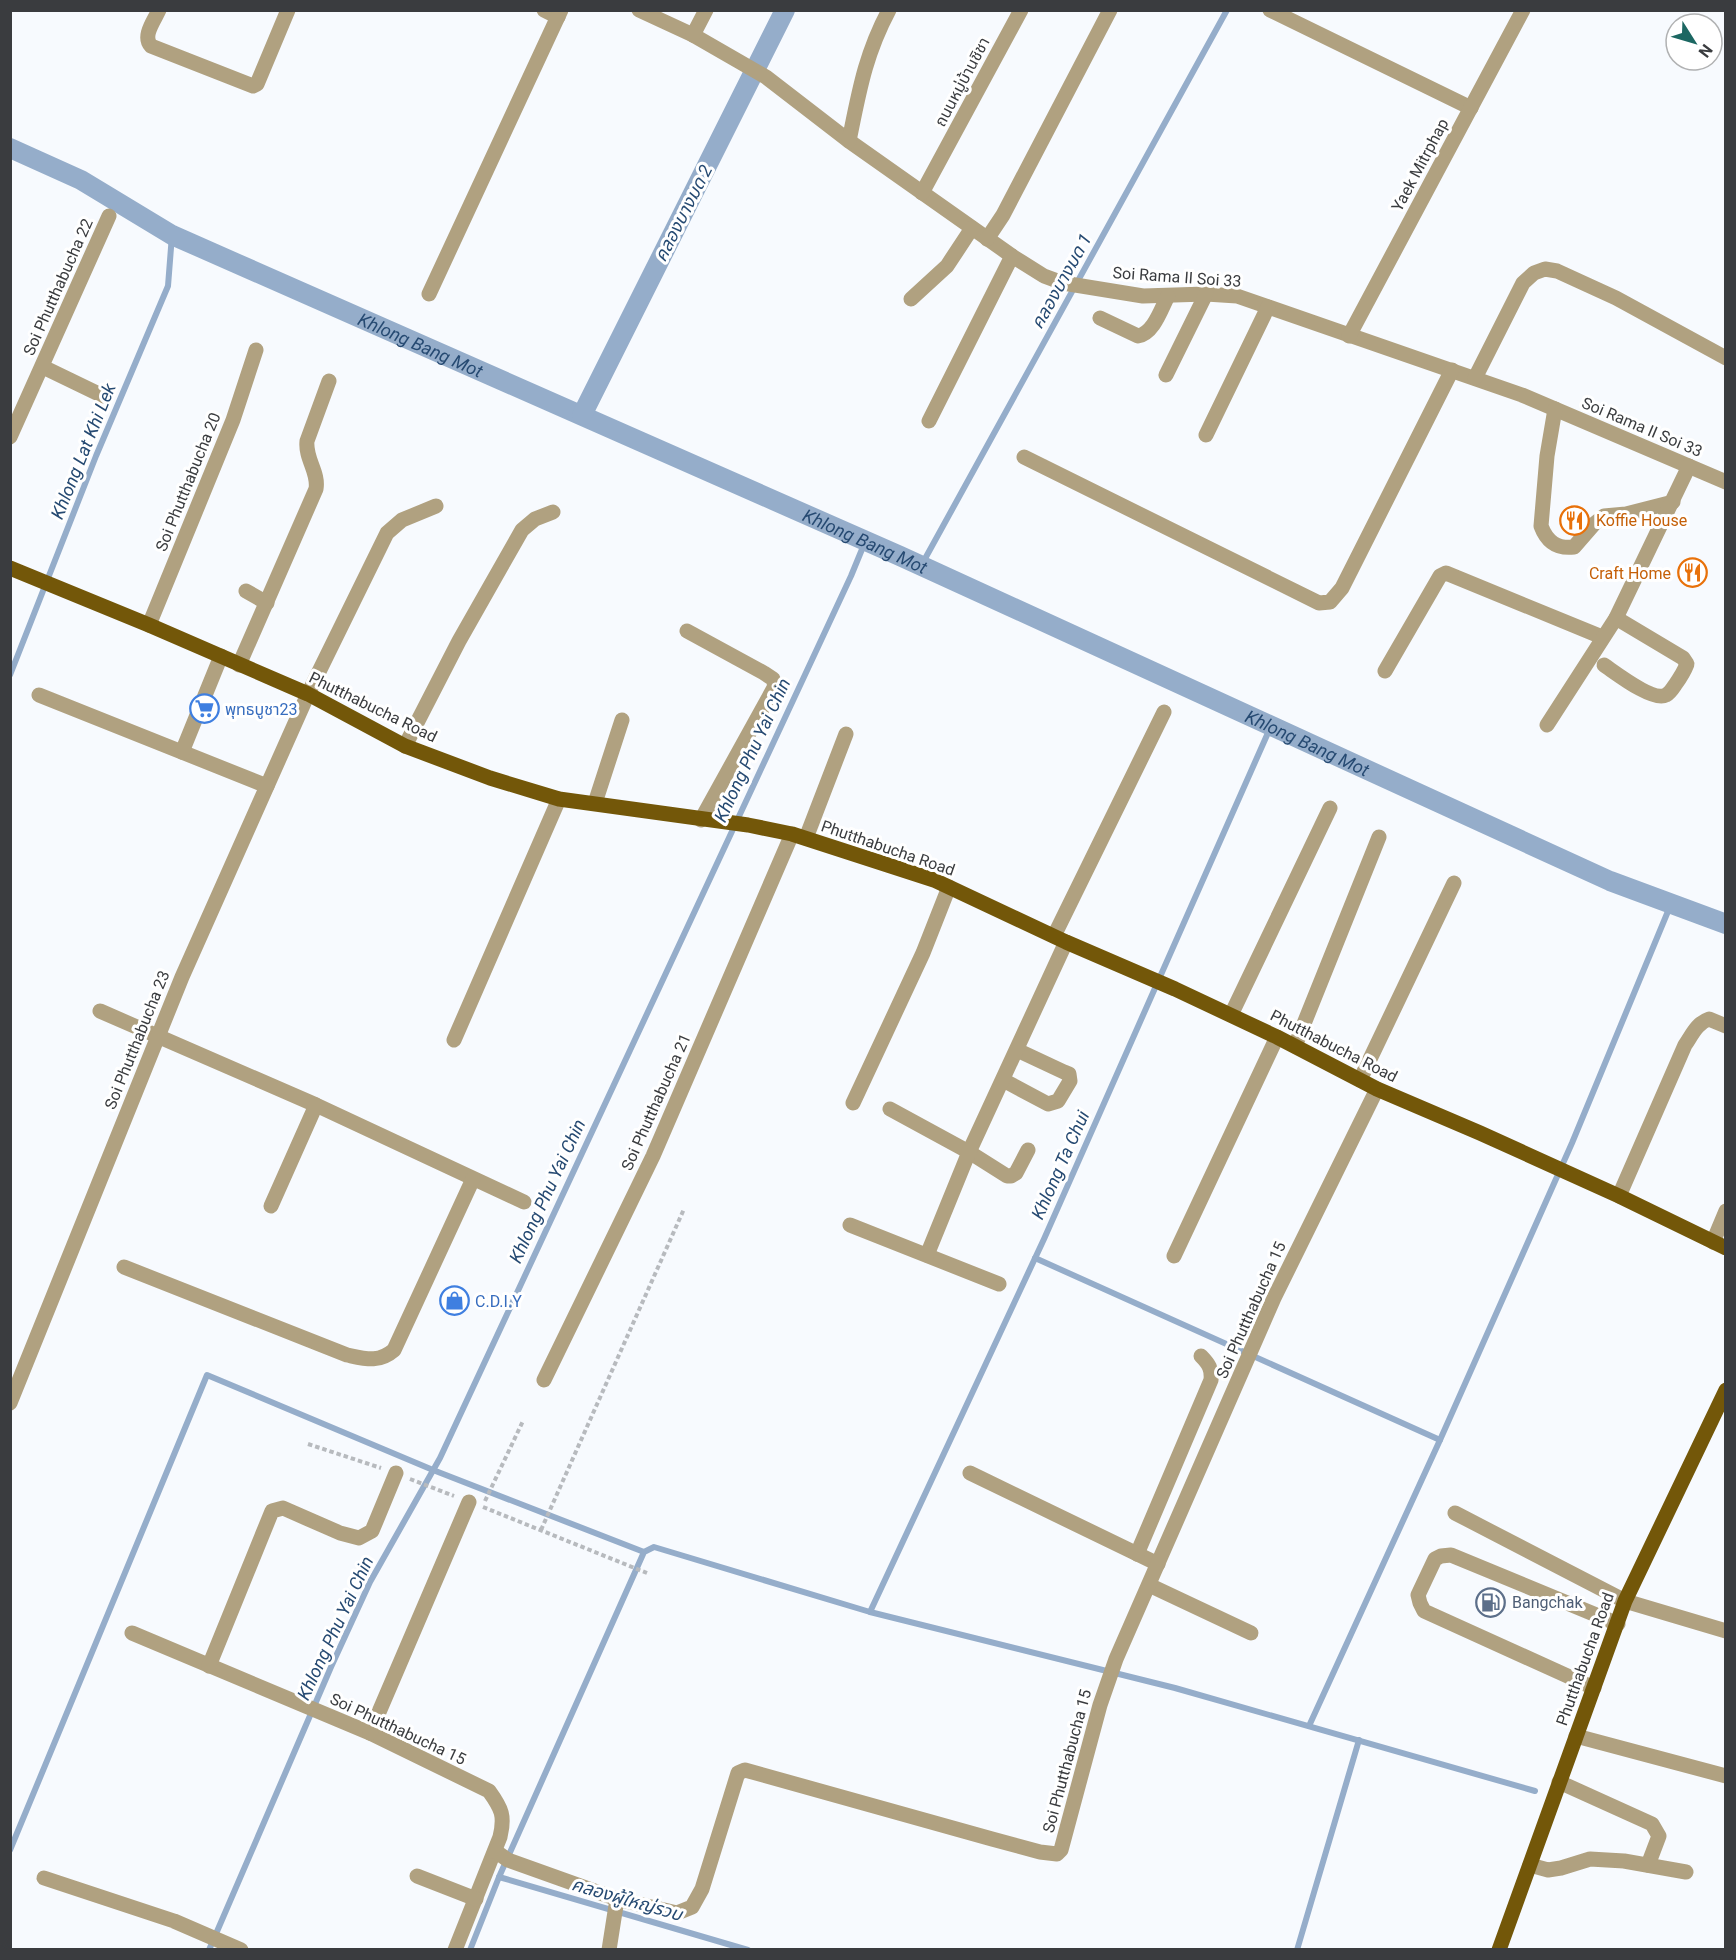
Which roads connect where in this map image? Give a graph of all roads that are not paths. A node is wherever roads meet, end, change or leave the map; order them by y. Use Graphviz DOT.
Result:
graph roads {
  1 [pos="159,10"];
  2 [pos="288,10"];
  3 [pos="639,10"];
  4 [pos="706,10"];
  5 [pos="890,10"];
  6 [pos="1020,10"];
  7 [pos="1110,10"];
  8 [pos="1270,10"];
  9 [pos="1523,10"];
  10 [pos="554,13"];
  11 [pos="693,35"];
  12 [pos="1471,108"];
  13 [pos="849,141"];
  14 [pos="922,193"];
  15 [pos="109,216"];
  16 [pos="972,228"];
  17 [pos="987,239"];
  18 [pos="1012,256"];
  19 [pos="429,294"];
  20 [pos="1206,294"];
  21 [pos="1168,296"];
  22 [pos="912,298"];
  23 [pos="1268,308"];
  24 [pos="1100,318"];
  25 [pos="1349,336"];
  26 [pos="256,350"];
  27 [pos="1725,358"];
  28 [pos="43,367"];
  29 [pos="1452,370"];
  30 [pos="1166,375"];
  31 [pos="1474,378"];
  32 [pos="329,381"];
  33 [pos="103,396"];
  34 [pos="1555,409"];
  35 [pos="928,421"];
  36 [pos="1206,435"];
  37 [pos="10,437"];
  38 [pos="1024,457"];
  39 [pos="1689,466"];
  40 [pos="1725,482"];
  41 [pos="1672,502"];
  42 [pos="436,506"];
  43 [pos="553,512"];
  44 [pos="10,568"];
  45 [pos="246,591"];
  46 [pos="267,603"];
  47 [pos="1616,618"];
  48 [pos="149,625"];
  49 [pos="687,631"];
  50 [pos="1602,637"];
  51 [pos="221,656"];
  52 [pos="239,665"];
  53 [pos="1604,665"];
  54 [pos="1385,671"];
  55 [pos="308,694"];
  56 [pos="39,695"];
  57 [pos="1164,712"];
  58 [pos="622,720"];
  59 [pos="1547,725"];
  60 [pos="846,734"];
  61 [pos="405,746"];
  62 [pos="182,753"];
  63 [pos="267,786"];
  64 [pos="559,799"];
  65 [pos="595,803"];
  66 [pos="1330,808"];
  67 [pos="701,820"];
  68 [pos="799,836"];
  69 [pos="1379,837"];
  70 [pos="1454,884"];
  71 [pos="949,887"];
  72 [pos="1060,939"];
  73 [pos="100,1011"];
  74 [pos="1232,1016"];
  75 [pos="1725,1026"];
  76 [pos="158,1035"];
  77 [pos="1277,1037"];
  78 [pos="454,1040"];
  79 [pos="1295,1046"];
  80 [pos="1017,1050"];
  81 [pos="1003,1080"];
  82 [pos="1360,1080"];
  83 [pos="1377,1089"];
  84 [pos="853,1103"];
  85 [pos="316,1105"];
  86 [pos="890,1109"];
  87 [pos="1028,1150"];
  88 [pos="969,1152"];
  89 [pos="473,1179"];
  90 [pos="1619,1196"];
  91 [pos="524,1202"];
  92 [pos="271,1206"];
  93 [pos="1725,1211"];
  94 [pos="850,1225"];
  95 [pos="1719,1245"];
  96 [pos="927,1255"];
  97 [pos="1174,1256"];
  98 [pos="124,1267"];
  99 [pos="999,1284"];
  100 [pos="1201,1356"];
  101 [pos="544,1380"];
  102 [pos="1724,1395"];
  103 [pos="10,1403"];
  104 [pos="396,1473"];
  105 [pos="970,1473"];
  106 [pos="476,1504"];
  107 [pos="1455,1513"];
  108 [pos="1137,1554"];
  109 [pos="1158,1564"];
  110 [pos="1149,1585"];
  111 [pos="1625,1601"];
  112 [pos="1618,1624"];
  113 [pos="1725,1631"];
  114 [pos="132,1633"];
  115 [pos="1251,1633"];
  116 [pos="209,1666"];
  117 [pos="1594,1688"];
  118 [pos="370,1733"];
  119 [pos="1576,1736"];
  120 [pos="1725,1776"];
  121 [pos="1559,1782"];
  122 [pos="495,1851"];
  123 [pos="1530,1865"];
  124 [pos="1648,1865"];
  125 [pos="1686,1872"];
  126 [pos="417,1876"];
  127 [pos="44,1878"];
  128 [pos="476,1899"];
  129 [pos="618,1899"];
  130 [pos="241,1950"];
  131 [pos="455,1950"];
  132 [pos="609,1950"];
  133 [pos="1499,1950"];
  1 -- 2 [label="street"];
  3 -- 11 [label="street, Soi Rama II Soi 33"];
  4 -- 11 [label="street"];
  5 -- 13 [label="street"];
  6 -- 14 [label="street, ถนนหมู่บ้านชิชา"];
  7 -- 17 [label="street"];
  8 -- 12 [label="street"];
  9 -- 12 [label="street, Yaek Mitrphap"];
  10 -- 19 [label="street"];
  11 -- 13 [label="street, Soi Rama II Soi 33"];
  12 -- 25 [label="street, Yaek Mitrphap"];
  13 -- 14 [label="street, Soi Rama II Soi 33"];
  14 -- 16 [label="street, Soi Rama II Soi 33"];
  15 -- 28 [label="street, Soi Phutthabucha 22"];
  16 -- 17 [label="street, Soi Rama II Soi 33"];
  16 -- 22 [label="street"];
  17 -- 18 [label="street, Soi Rama II Soi 33"];
  18 -- 21 [label="street, Soi Rama II Soi 33"];
  18 -- 35 [label="street"];
  20 -- 21 [label="street, Soi Rama II Soi 33"];
  20 -- 23 [label="street, Soi Rama II Soi 33"];
  20 -- 30 [label="street"];
  21 -- 24 [label="street"];
  23 -- 25 [label="street, Soi Rama II Soi 33"];
  23 -- 36 [label="street"];
  25 -- 29 [label="street, Soi Rama II Soi 33"];
  26 -- 48 [label="street, Soi Phutthabucha 20"];
  27 -- 31 [label="street"];
  28 -- 33 [label="street"];
  28 -- 37 [label="street, Soi Phutthabucha 22"];
  29 -- 31 [label="street, Soi Rama II Soi 33"];
  29 -- 38 [label="street"];
  31 -- 34 [label="street, Soi Rama II Soi 33"];
  32 -- 46 [label="street"];
  34 -- 39 [label="street, Soi Rama II Soi 33"];
  34 -- 41 [label="street"];
  39 -- 40 [label="street, Soi Rama II Soi 33"];
  39 -- 41 [label="street"];
  41 -- 47 [label="street"];
  42 -- 55 [label="street, Soi Phutthabucha 23"];
  43 -- 61 [label="street"];
  44 -- 48 [label="main road, Phutthabucha Road"];
  45 -- 46 [label="street"];
  46 -- 52 [label="street"];
  47 -- 50 [label="street"];
  47 -- 53 [label="street"];
  48 -- 51 [label="main road, Phutthabucha Road"];
  49 -- 67 [label="street"];
  50 -- 54 [label="street"];
  50 -- 59 [label="street"];
  51 -- 52 [label="main road, Phutthabucha Road"];
  51 -- 62 [label="street"];
  52 -- 55 [label="main road, Phutthabucha Road"];
  55 -- 61 [label="main road, Phutthabucha Road"];
  55 -- 63 [label="street, Soi Phutthabucha 23"];
  56 -- 62 [label="street"];
  57 -- 72 [label="street"];
  58 -- 65 [label="street"];
  60 -- 68 [label="street, Soi Phutthabucha 21"];
  61 -- 64 [label="main road, Phutthabucha Road"];
  62 -- 63 [label="street"];
  63 -- 76 [label="street, Soi Phutthabucha 23"];
  64 -- 65 [label="main road, Phutthabucha Road"];
  64 -- 78 [label="street"];
  65 -- 67 [label="main road, Phutthabucha Road"];
  66 -- 74 [label="street"];
  67 -- 68 [label="main road, Phutthabucha Road"];
  68 -- 71 [label="main road, Phutthabucha Road"];
  68 -- 101 [label="street, Soi Phutthabucha 21"];
  69 -- 79 [label="street"];
  70 -- 82 [label="street"];
  71 -- 72 [label="main road, Phutthabucha Road"];
  71 -- 84 [label="street"];
  72 -- 74 [label="main road, Phutthabucha Road"];
  72 -- 80 [label="street"];
  73 -- 76 [label="street"];
  74 -- 77 [label="main road, Phutthabucha Road"];
  75 -- 90 [label="street"];
  76 -- 85 [label="street"];
  76 -- 103 [label="street, Soi Phutthabucha 23"];
  77 -- 79 [label="main road, Phutthabucha Road"];
  77 -- 97 [label="street"];
  79 -- 82 [label="main road, Phutthabucha Road"];
  80 -- 81 [label="street"];
  80 -- 81 [label="street"];
  81 -- 88 [label="street"];
  82 -- 83 [label="main road, Phutthabucha Road"];
  83 -- 90 [label="main road, Phutthabucha Road"];
  83 -- 109 [label="street, Soi Phutthabucha 15"];
  85 -- 89 [label="street"];
  85 -- 92 [label="street"];
  86 -- 88 [label="street"];
  87 -- 88 [label="street"];
  88 -- 96 [label="street"];
  89 -- 91 [label="street"];
  89 -- 98 [label="street"];
  90 -- 95 [label="main road, Phutthabucha Road"];
  93 -- 95 [label="street"];
  94 -- 96 [label="street"];
  96 -- 99 [label="street"];
  100 -- 108 [label="street"];
  102 -- 111 [label="main road, Phutthabucha Road"];
  104 -- 116 [label="street"];
  105 -- 108 [label="street"];
  106 -- 118 [label="street"];
  107 -- 111 [label="street"];
  108 -- 109 [label="street"];
  109 -- 110 [label="street, Soi Phutthabucha 15"];
  110 -- 115 [label="street"];
  110 -- 129 [label="street, Soi Phutthabucha 15"];
  111 -- 112 [label="main road, Phutthabucha Road"];
  111 -- 113 [label="street"];
  112 -- 117 [label="main road, Phutthabucha Road"];
  112 -- 117 [label="street"];
  114 -- 116 [label="street, Soi Phutthabucha 15"];
  116 -- 118 [label="street, Soi Phutthabucha 15"];
  117 -- 119 [label="main road, Phutthabucha Road"];
  118 -- 122 [label="street, Soi Phutthabucha 15"];
  119 -- 120 [label="street"];
  119 -- 121 [label="main road, Phutthabucha Road"];
  121 -- 123 [label="main road, Phutthabucha Road"];
  121 -- 124 [label="street"];
  122 -- 128 [label="street, Soi Phutthabucha 15"];
  122 -- 129 [label="street, Soi Phutthabucha 15"];
  123 -- 124 [label="street"];
  123 -- 133 [label="main road, Phutthabucha Road"];
  124 -- 125 [label="street"];
  126 -- 128 [label="street"];
  127 -- 130 [label="street"];
  128 -- 131 [label="street, Soi Phutthabucha 15"];
  129 -- 132 [label="street"];
}
